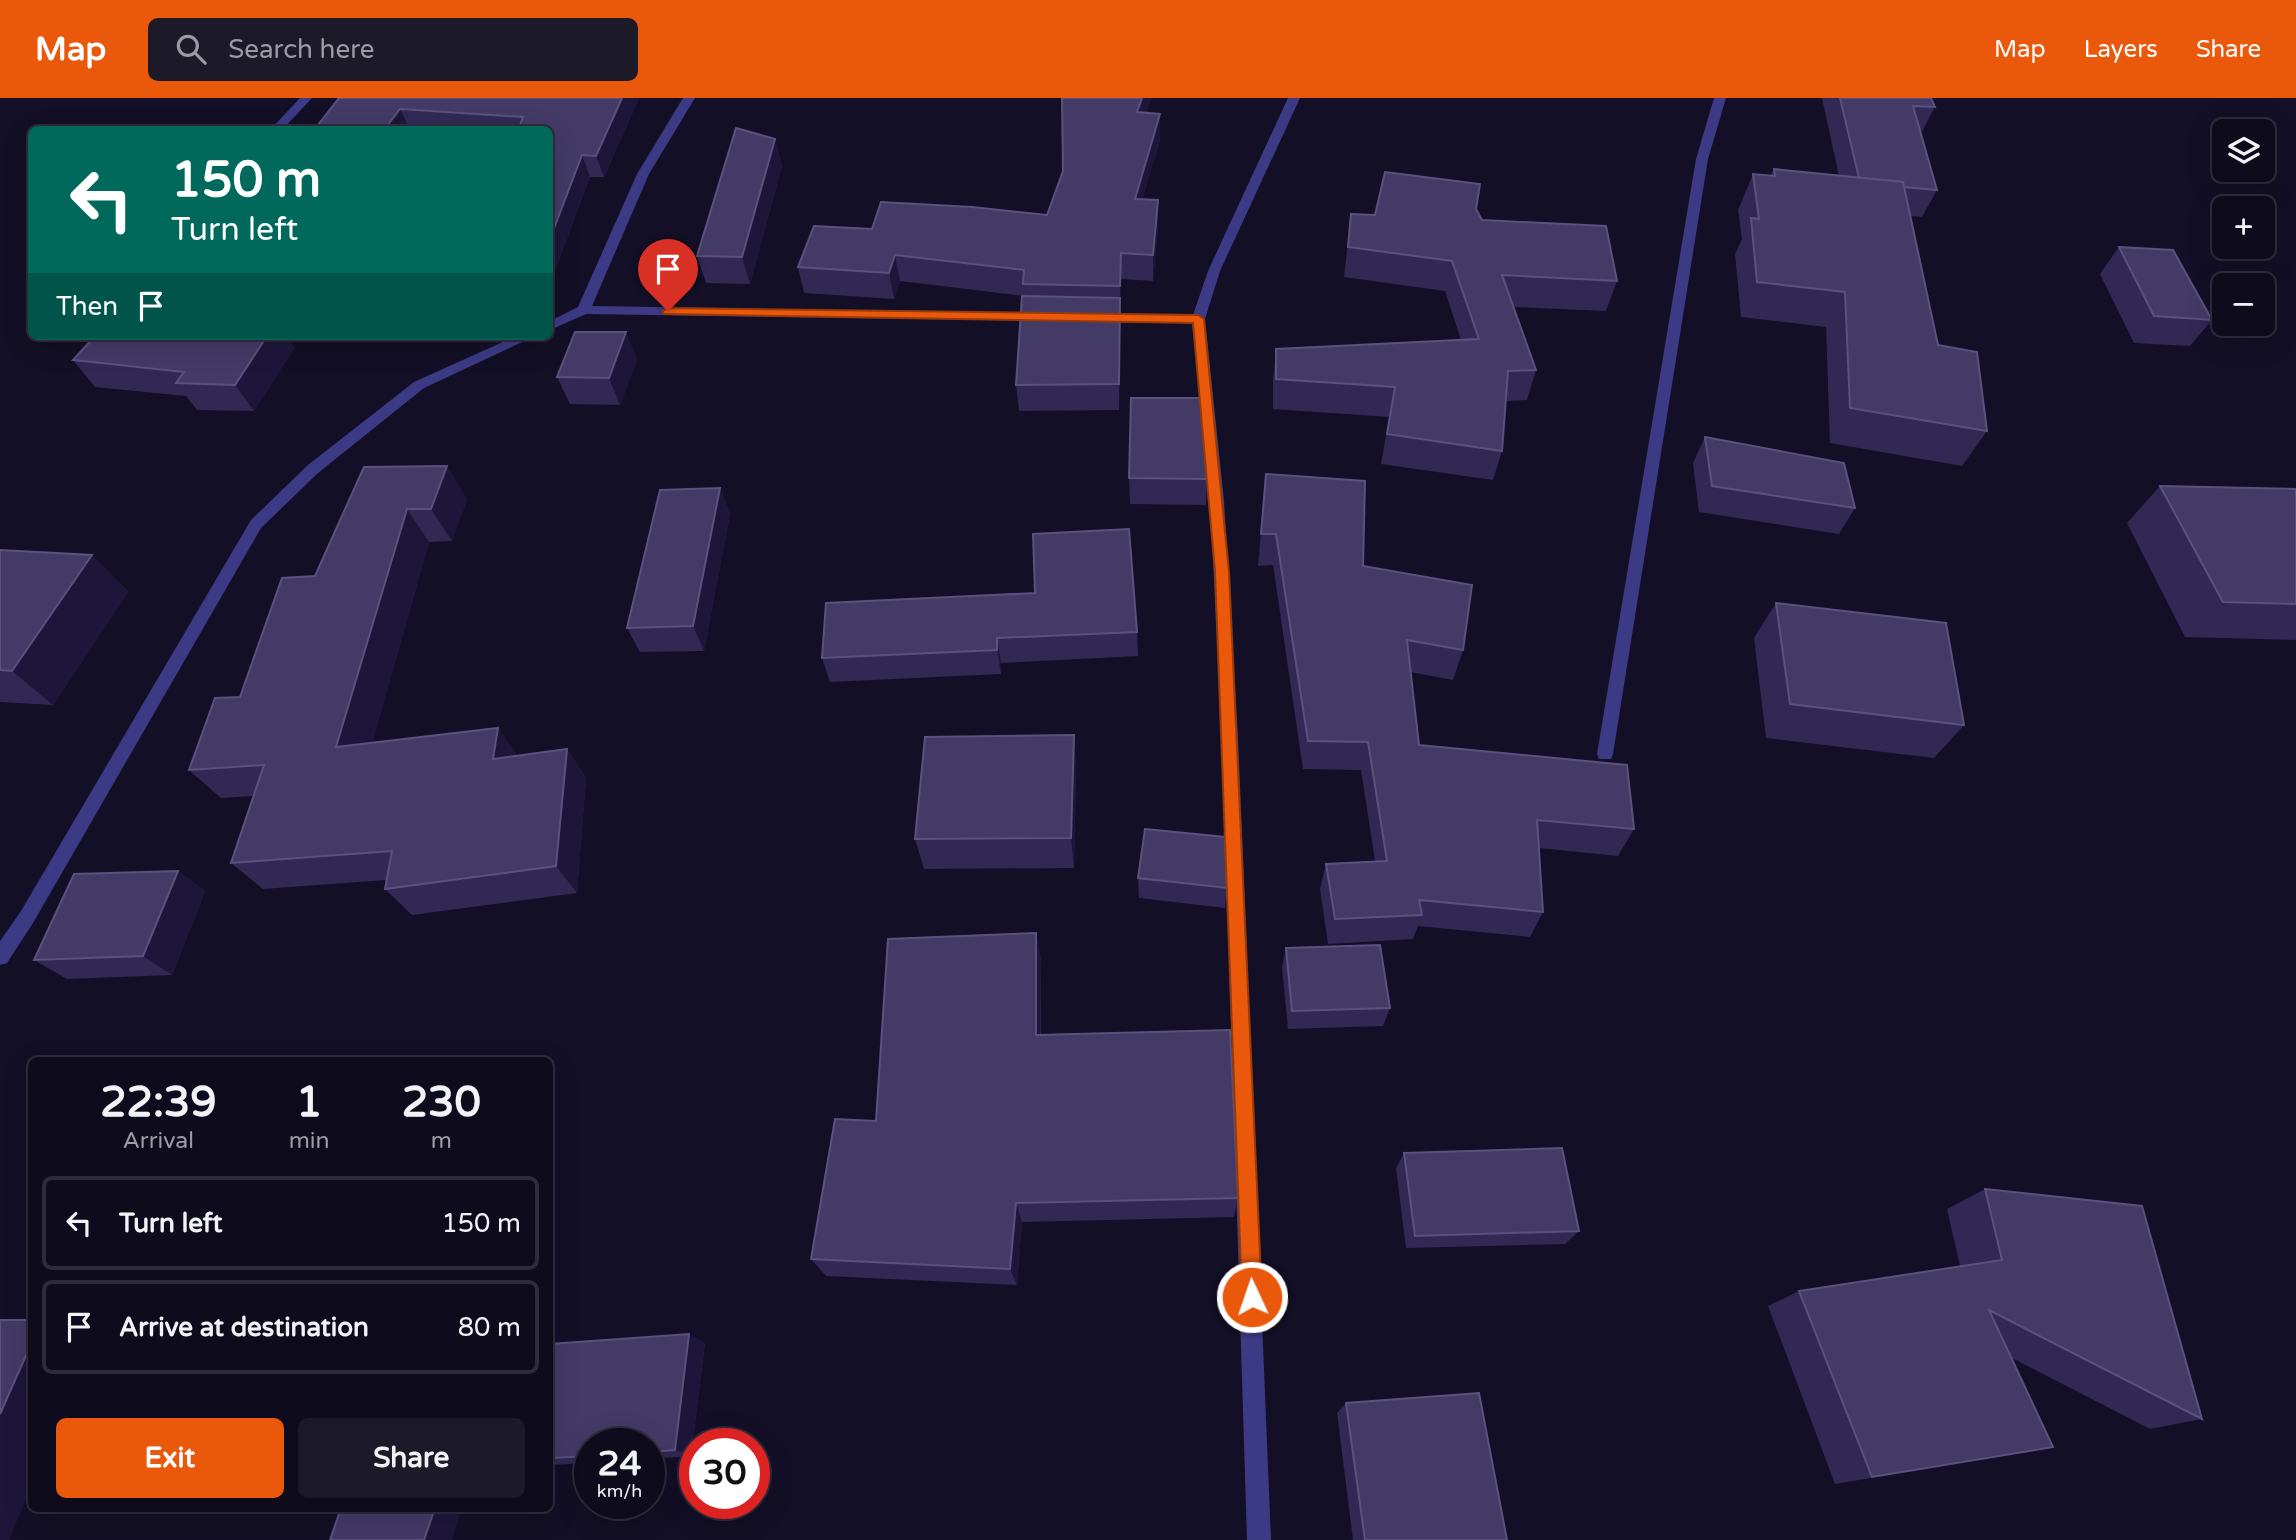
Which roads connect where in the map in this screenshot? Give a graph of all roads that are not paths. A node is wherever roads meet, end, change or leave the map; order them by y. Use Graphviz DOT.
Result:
graph roads {
  1 [pos="306,98"];
  2 [pos="689,98"];
  3 [pos="1294,98"];
  4 [pos="1720,98"];
  5 [pos="279,126"];
  6 [pos="584,310"];
  7 [pos="1059,317"];
  8 [pos="1087,317"];
  9 [pos="1198,319"];
  10 [pos="553,325"];
  11 [pos="519,340"];
  12 [pos="1605,754"];
  13 [pos="0,957"];
  14 [pos="1259,1540"];
  1 -- 5 [label="street"];
  2 -- 6 [label="street"];
  3 -- 9 [label="street"];
  4 -- 12 [label="street"];
  6 -- 7 [label="street"];
  6 -- 10 [label="street"];
  8 -- 9 [label="street"];
  9 -- 14 [label="street"];
  11 -- 13 [label="street"];
}
